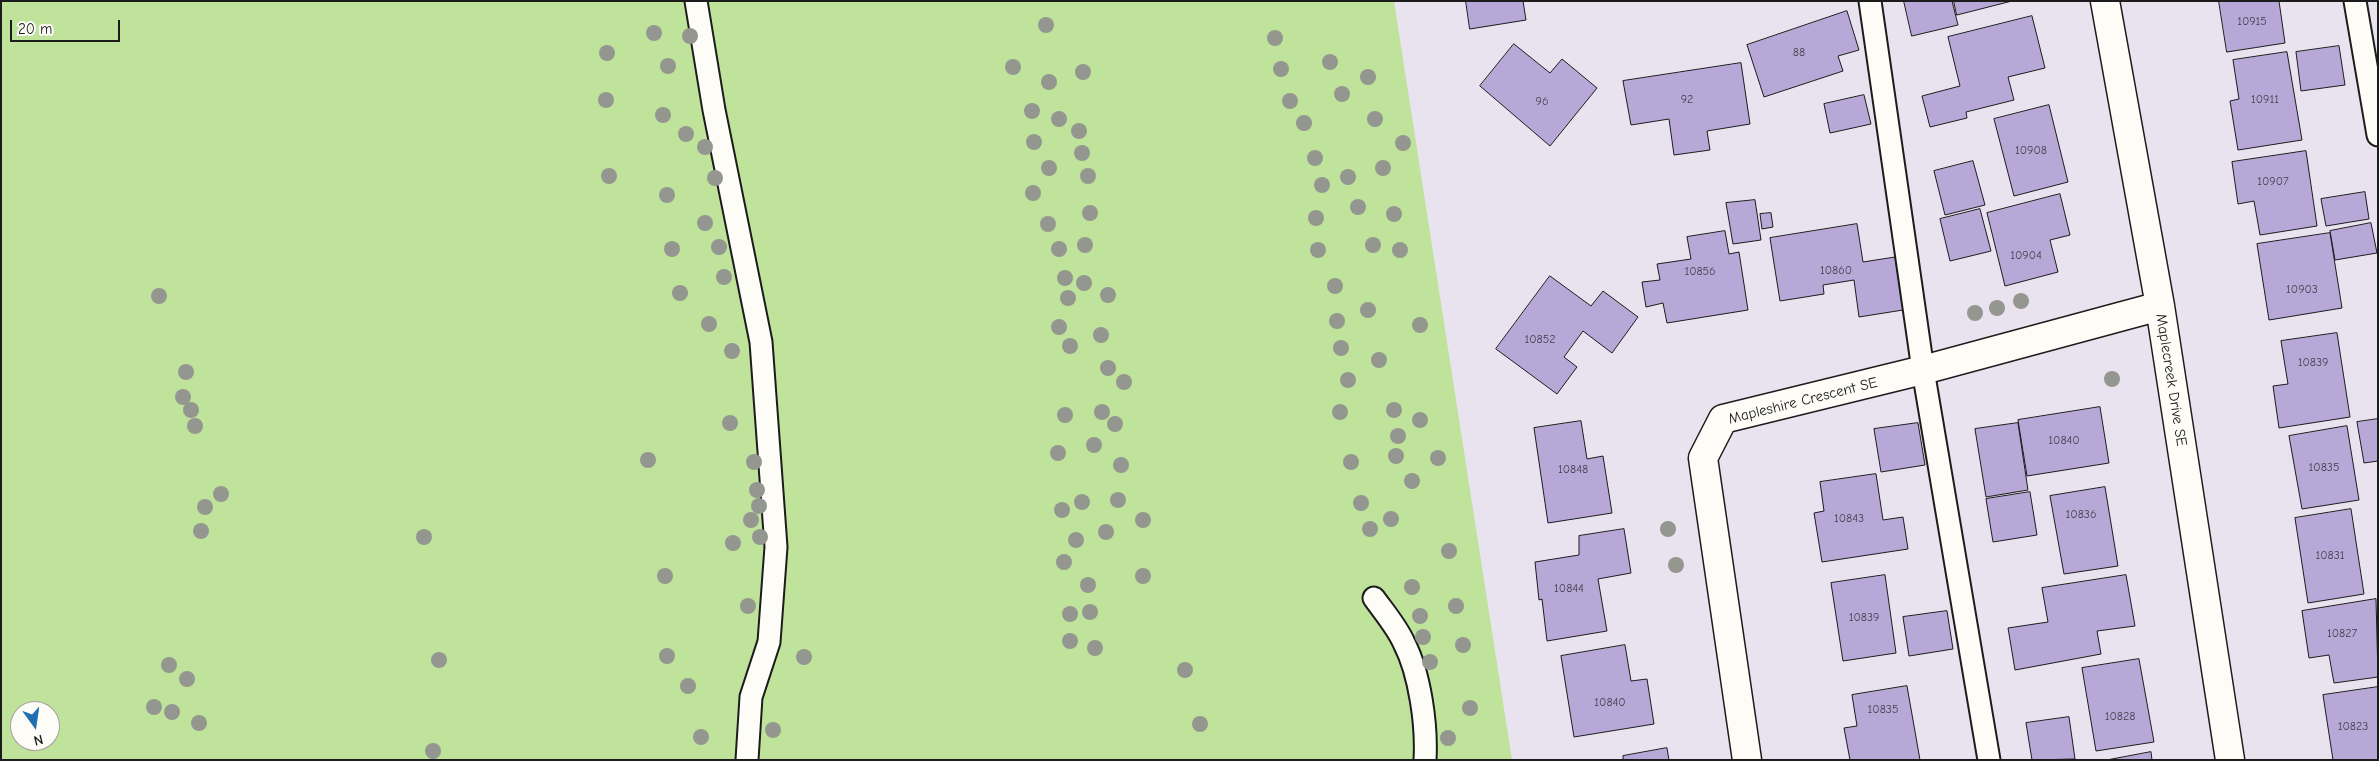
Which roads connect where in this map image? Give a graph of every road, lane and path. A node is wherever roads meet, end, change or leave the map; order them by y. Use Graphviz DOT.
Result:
graph roads {
  1 [pos="696,1"];
  2 [pos="1870,1"];
  3 [pos="2105,1"];
  4 [pos="2355,1"];
  5 [pos="2378,135"];
  6 [pos="2160,306"];
  7 [pos="1923,370"];
  8 [pos="1374,598"];
  9 [pos="746,760"];
  10 [pos="1425,760"];
  11 [pos="1747,760"];
  12 [pos="1989,760"];
  13 [pos="2230,760"];
  1 -- 9 [label="lane"];
  2 -- 7 [label="lane"];
  3 -- 6 [label="street, Maplecreek Drive SE"];
  4 -- 5 [label="lane"];
  6 -- 7 [label="street, Mapleshire Crescent SE"];
  6 -- 13 [label="street, Maplecreek Drive SE"];
  7 -- 11 [label="street, Mapleshire Crescent SE"];
  7 -- 12 [label="lane"];
  8 -- 10 [label="lane"];
}
